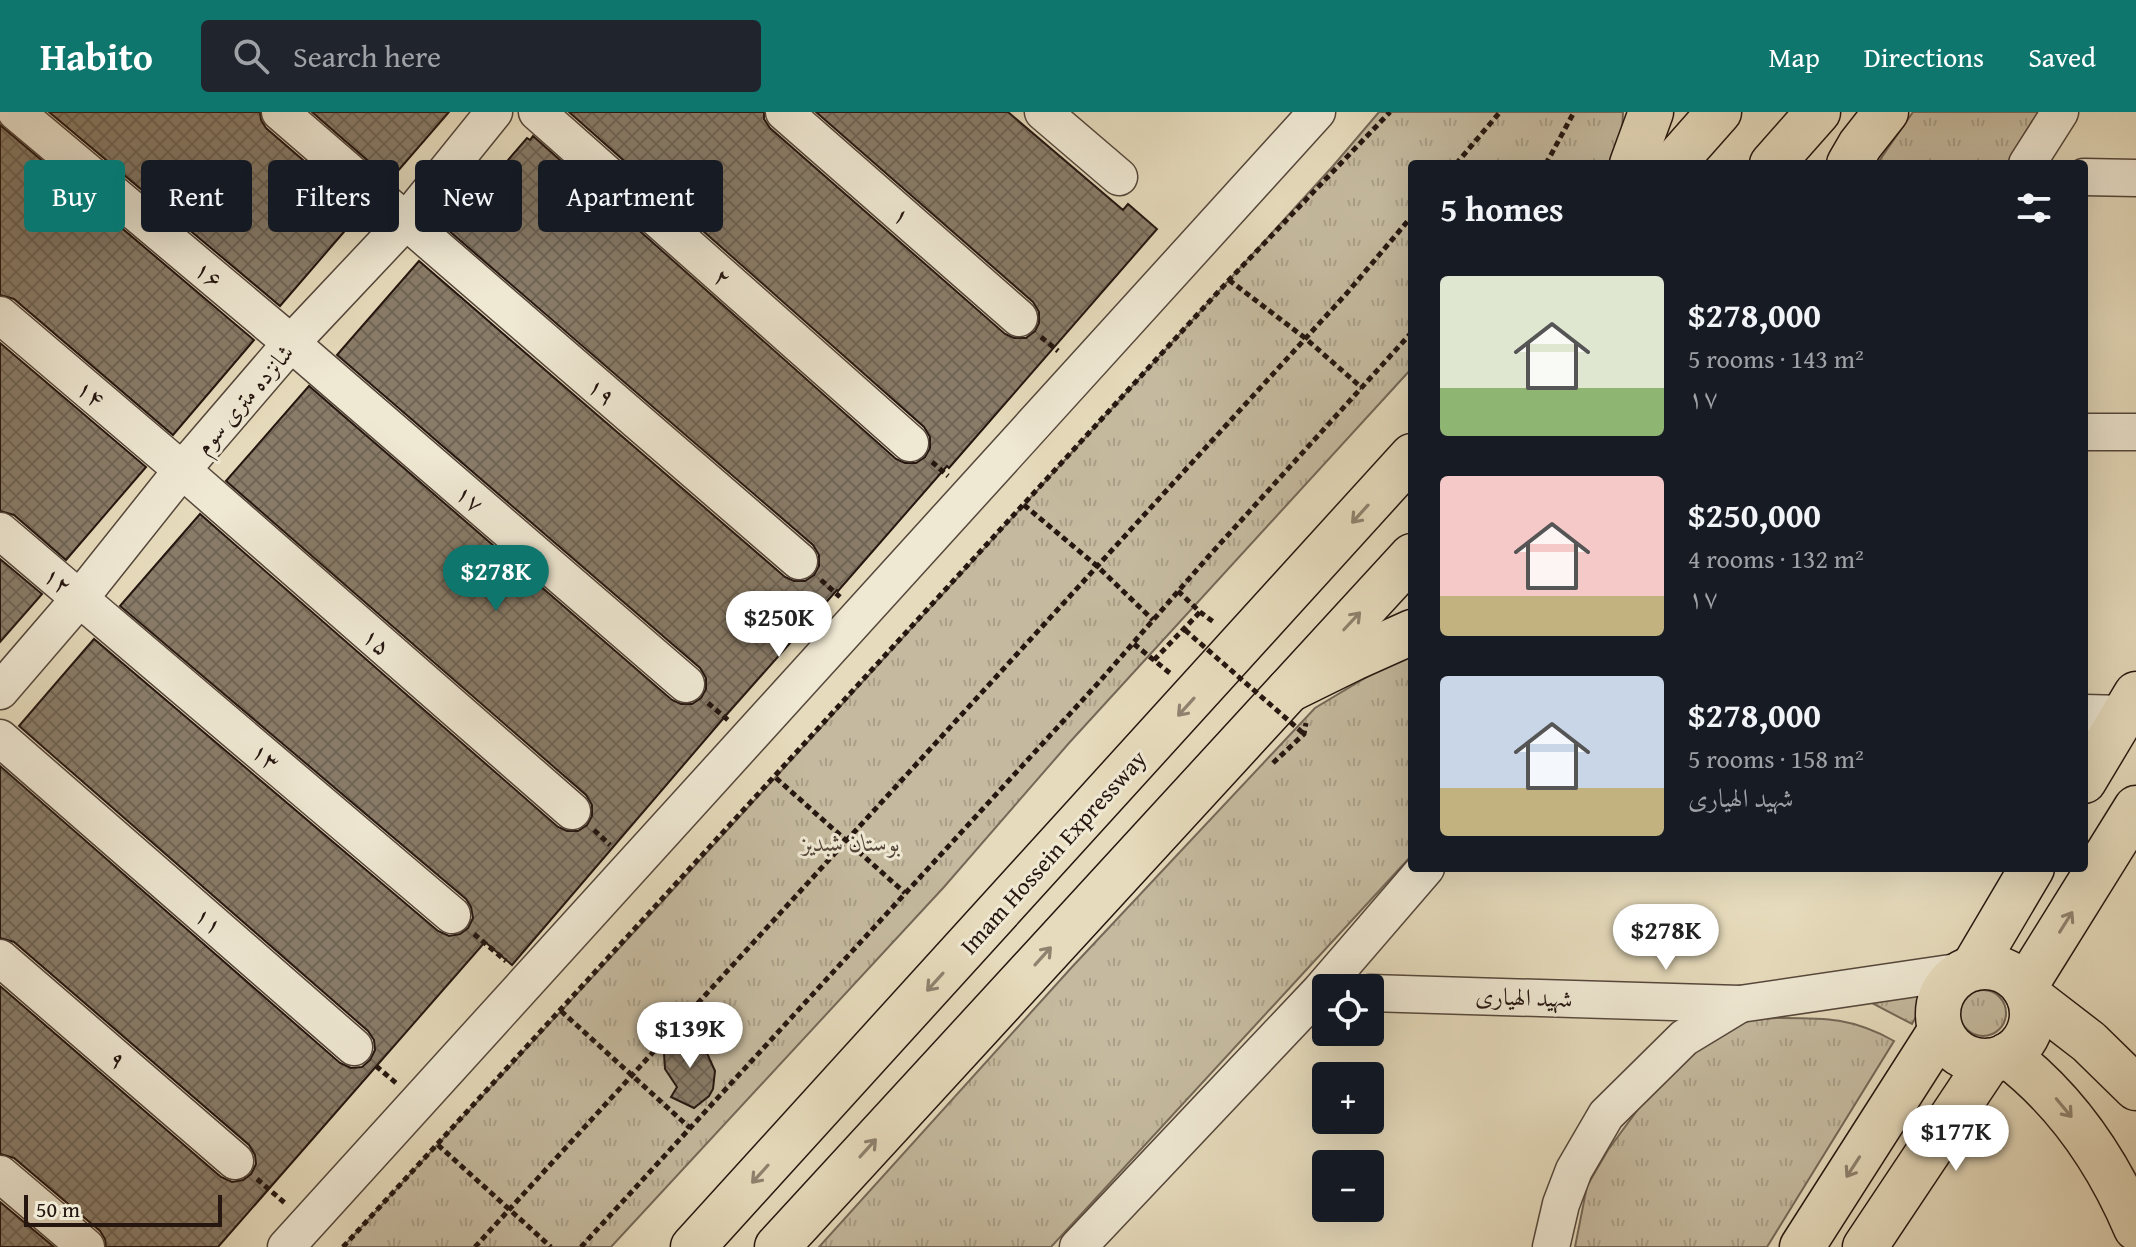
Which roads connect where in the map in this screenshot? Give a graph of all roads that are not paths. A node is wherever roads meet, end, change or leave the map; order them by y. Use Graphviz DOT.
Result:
graph roads {
  1 [pos="16,112"];
  2 [pos="280,112"];
  3 [pos="494,112"];
  4 [pos="537,112"];
  5 [pos="784,112"];
  6 [pos="1043,112"];
  7 [pos="1317,112"];
  8 [pos="1651,112"];
  9 [pos="1719,112"];
  10 [pos="1818,112"];
  11 [pos="1886,112"];
  12 [pos="2060,112"];
  13 [pos="1633,160"];
  14 [pos="1677,160"];
  15 [pos="1776,160"];
  16 [pos="1851,160"];
  17 [pos="2030,160"];
  18 [pos="1119,177"];
  19 [pos="2088,177"];
  20 [pos="2136,178"];
  21 [pos="406,221"];
  22 [pos="0,315"];
  23 [pos="1019,318"];
  24 [pos="291,343"];
  25 [pos="2088,432"];
  26 [pos="2136,432"];
  27 [pos="910,443"];
  28 [pos="1408,460"];
  29 [pos="182,470"];
  30 [pos="0,531"];
  31 [pos="1408,560"];
  32 [pos="799,561"];
  33 [pos="80,598"];
  34 [pos="1408,634"];
  35 [pos="686,684"];
  36 [pos="0,691"];
  37 [pos="1287,691"];
  38 [pos="2115,707"];
  39 [pos="0,738"];
  40 [pos="2088,771"];
  41 [pos="2136,808"];
  42 [pos="572,811"];
  43 [pos="1423,872"];
  44 [pos="2029,872"];
  45 [pos="452,915"];
  46 [pos="0,958"];
  47 [pos="1968,970"];
  48 [pos="1337,974"];
  49 [pos="2026,992"];
  50 [pos="1384,993"];
  51 [pos="1312,1003"];
  52 [pos="1740,1004"];
  53 [pos="1940,1031"];
  54 [pos="354,1047"];
  55 [pos="1998,1058"];
  56 [pos="2136,1088"];
  57 [pos="235,1161"];
  58 [pos="0,1174"];
  59 [pos="2136,1228"];
  60 [pos="297,1235"];
  61 [pos="86,1247"];
  62 [pos="693,1247"];
  63 [pos="777,1247"];
  64 [pos="1079,1247"];
  65 [pos="1104,1247"];
  66 [pos="1551,1247"];
  67 [pos="1802,1247"];
  68 [pos="1865,1247"];
  1 -- 24 [label="street, ۱۶"];
  2 -- 21 [label="street, ۱۹"];
  3 -- 21 [label="street, شانزده متری سوم"];
  4 -- 27 [label="street, ۲"];
  5 -- 23 [label="street, ۱"];
  6 -- 18 [label="street"];
  7 -- 60 [label="street"];
  8 -- 13 [label="main road"];
  9 -- 14 [label="main road"];
  10 -- 15 [label="main road"];
  11 -- 16 [label="main road"];
  12 -- 17 [label="street"];
  19 -- 20 [label="street"];
  21 -- 24 [label="street, شانزده متری سوم"];
  21 -- 32 [label="street, ۱۹"];
  22 -- 29 [label="street, ۱۴"];
  24 -- 29 [label="street, شانزده متری سوم"];
  24 -- 35 [label="street, ۱۷"];
  25 -- 26 [label="street"];
  28 -- 62 [label="main road, Imam Hossein Expressway, one-way"];
  29 -- 33 [label="street, شانزده متری سوم"];
  29 -- 42 [label="street, ۱۵"];
  30 -- 33 [label="street, ۱۲"];
  37 -- 31 [label="main road, one-way"];
  33 -- 36 [label="street, شانزده متری سوم"];
  33 -- 45 [label="street, ۱۳"];
  34 -- 37 [label="main road"];
  63 -- 37 [label="main road, one-way"];
  38 -- 40 [label="main road"];
  39 -- 54 [label="street, ۱۱"];
  49 -- 41 [label="main road, one-way"];
  43 -- 48 [label="street"];
  44 -- 47 [label="main road"];
  46 -- 57 [label="street, ۹"];
  47 -- 49 [label="main road"];
  47 -- 52 [label="street, شهید الهیاری"];
  47 -- 53 [label="main road"];
  49 -- 55 [label="main road"];
  49 -- 56 [label="main road"];
  50 -- 52 [label="street, شهید الهیاری"];
  51 -- 64 [label="street"];
  52 -- 66 [label="street"];
  53 -- 55 [label="main road"];
  53 -- 67 [label="main road, one-way"];
  55 -- 59 [label="main road, one-way"];
  55 -- 68 [label="main road"];
  58 -- 61 [label="street"];
  64 -- 65 [label="street"];
}
